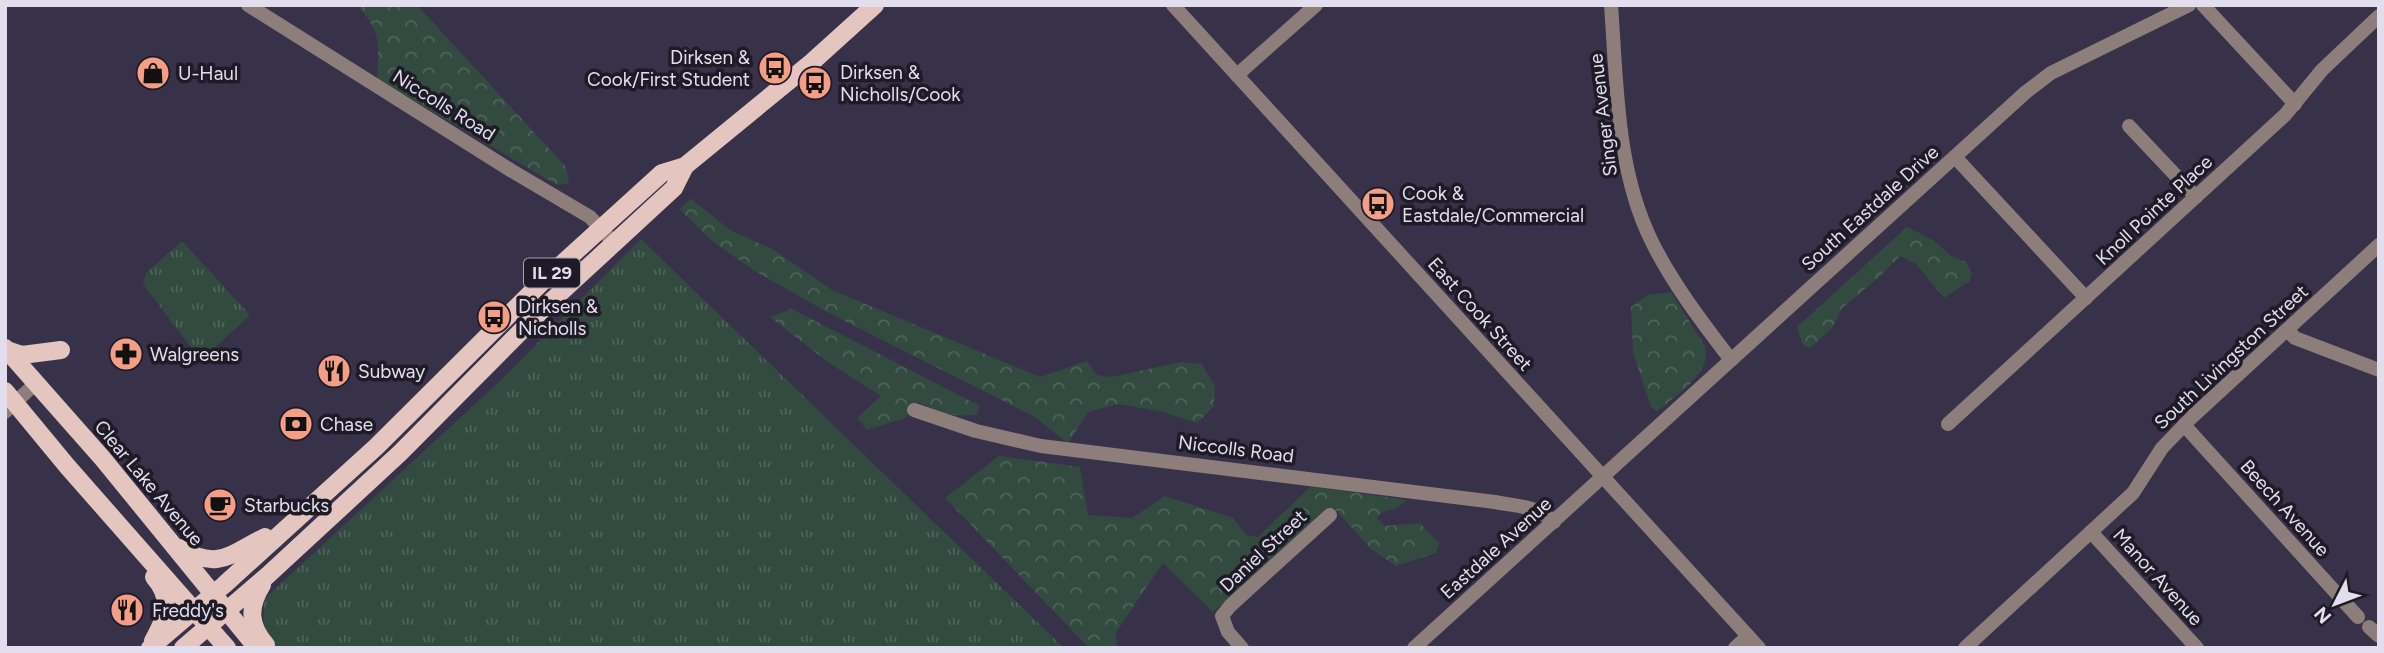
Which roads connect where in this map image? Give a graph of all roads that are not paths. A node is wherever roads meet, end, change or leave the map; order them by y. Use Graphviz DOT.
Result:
graph roads {
  1 [pos="248,5"];
  2 [pos="875,5"];
  3 [pos="1173,5"];
  4 [pos="1316,5"];
  5 [pos="1611,5"];
  6 [pos="2189,5"];
  7 [pos="2203,5"];
  8 [pos="2379,16"];
  9 [pos="1237,75"];
  10 [pos="2295,104"];
  11 [pos="2129,126"];
  12 [pos="1955,157"];
  13 [pos="685,166"];
  14 [pos="2196,197"];
  15 [pos="601,229"];
  16 [pos="614,243"];
  17 [pos="2379,245"];
  18 [pos="2086,298"];
  19 [pos="2287,330"];
  20 [pos="61,350"];
  21 [pos="6,354"];
  22 [pos="1731,360"];
  23 [pos="2379,370"];
  24 [pos="18,396"];
  25 [pos="914,410"];
  26 [pos="1948,424"];
  27 [pos="2184,425"];
  28 [pos="67,466"];
  29 [pos="1603,477"];
  30 [pos="1330,515"];
  31 [pos="1554,522"];
  32 [pos="290,524"];
  33 [pos="2091,531"];
  34 [pos="174,545"];
  35 [pos="268,575"];
  36 [pos="213,595"];
  37 [pos="232,607"];
  38 [pos="194,610"];
  39 [pos="208,626"];
  40 [pos="2369,627"];
  41 [pos="1748,636"];
  42 [pos="1976,644"];
  43 [pos="150,648"];
  44 [pos="183,648"];
  45 [pos="227,648"];
  46 [pos="257,648"];
  47 [pos="269,648"];
  48 [pos="1242,648"];
  49 [pos="1414,648"];
  50 [pos="1735,648"];
  51 [pos="1759,648"];
  52 [pos="2197,648"];
  1 -- 15 [label="street, Niccolls Road"];
  2 -- 13 [label="main road, IL 29"];
  3 -- 9 [label="street, East Cook Street"];
  4 -- 9 [label="street"];
  5 -- 22 [label="street, Singer Avenue"];
  6 -- 12 [label="street, South Eastdale Drive"];
  7 -- 10 [label="street"];
  8 -- 10 [label="street, Knoll Pointe Place"];
  9 -- 29 [label="street, East Cook Street"];
  10 -- 14 [label="street, Knoll Pointe Place"];
  11 -- 14 [label="street"];
  12 -- 18 [label="street"];
  12 -- 22 [label="street, South Eastdale Drive"];
  13 -- 15 [label="main road, IL 29"];
  13 -- 16 [label="main road, IL 29"];
  14 -- 18 [label="street, Knoll Pointe Place"];
  15 -- 16 [label="street, Niccolls Road"];
  15 -- 32 [label="main road, IL 29"];
  16 -- 35 [label="main road, IL 29"];
  17 -- 19 [label="street, South Livingston Street"];
  18 -- 26 [label="street, Knoll Pointe Place"];
  19 -- 23 [label="street"];
  19 -- 27 [label="street, South Livingston Street"];
  20 -- 21 [label="main road"];
  21 -- 24 [label="main road"];
  22 -- 29 [label="street, South Eastdale Drive"];
  24 -- 28 [label="main road"];
  24 -- 34 [label="main road, Clear Lake Avenue"];
  25 -- 31 [label="street, Niccolls Road"];
  27 -- 33 [label="street, South Livingston Street"];
  27 -- 40 [label="street, Beech Avenue"];
  28 -- 38 [label="main road"];
  28 -- 43 [label="main road"];
  29 -- 31 [label="street, Eastdale Avenue"];
  29 -- 41 [label="street, East Cook Street"];
  30 -- 48 [label="street, Daniel Street"];
  31 -- 49 [label="street, Eastdale Avenue"];
  32 -- 34 [label="main road"];
  32 -- 36 [label="main road, IL 29"];
  33 -- 42 [label="street, South Livingston Street"];
  33 -- 52 [label="street, Manor Avenue"];
  34 -- 36 [label="main road, Clear Lake Avenue"];
  35 -- 37 [label="main road, IL 29"];
  35 -- 47 [label="main road"];
  36 -- 37 [label="main road, Clear Lake Avenue"];
  36 -- 38 [label="main road, IL 29"];
  37 -- 39 [label="main road, IL 29"];
  37 -- 46 [label="main road, Clear Lake Avenue"];
  38 -- 39 [label="main road"];
  38 -- 43 [label="main road, IL 29"];
  39 -- 44 [label="main road, IL 29"];
  39 -- 45 [label="main road"];
  41 -- 50 [label="street"];
  41 -- 51 [label="street, East Cook Street"];
}
